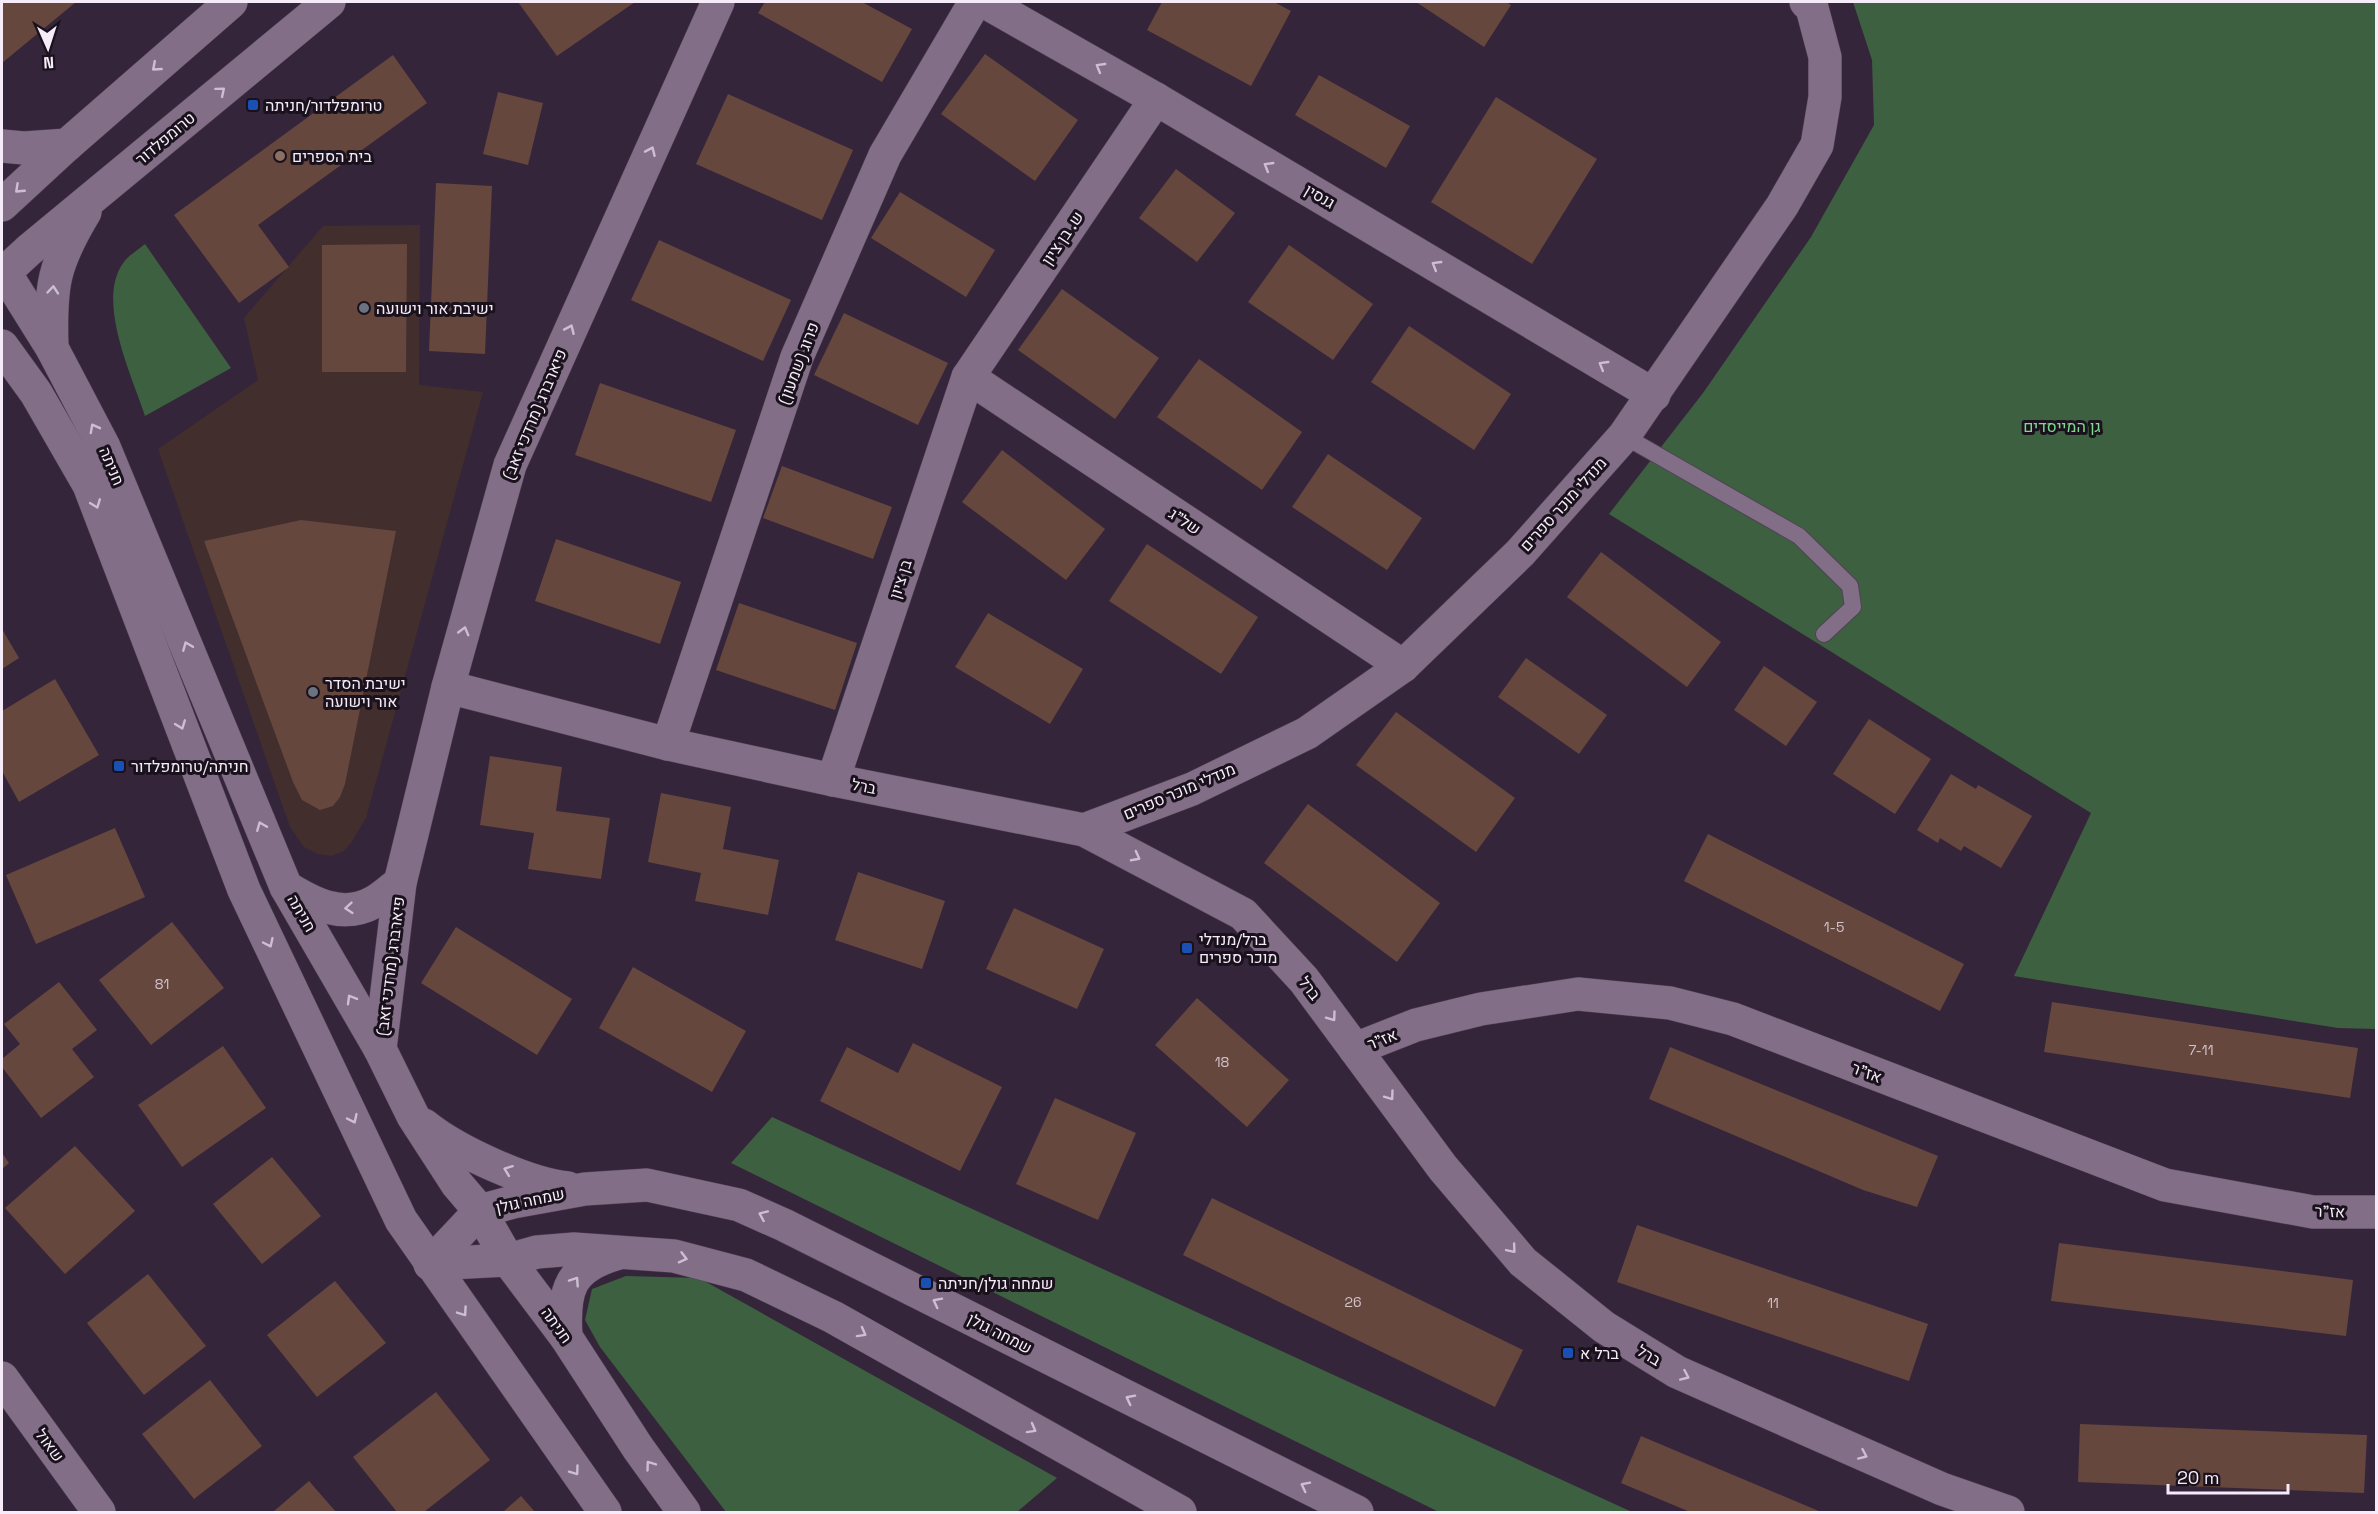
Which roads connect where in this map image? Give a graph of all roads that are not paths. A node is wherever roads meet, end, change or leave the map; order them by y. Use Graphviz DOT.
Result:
graph roads {
  1 [pos="231,2"];
  2 [pos="328,2"];
  3 [pos="718,2"];
  4 [pos="975,2"];
  5 [pos="984,2"];
  6 [pos="1806,2"];
  7 [pos="1156,99"];
  8 [pos="66,145"];
  9 [pos="2,146"];
  10 [pos="95,195"];
  11 [pos="2,205"];
  12 [pos="2,272"];
  13 [pos="2,346"];
  14 [pos="52,348"];
  15 [pos="2,370"];
  16 [pos="968,377"];
  17 [pos="36,393"];
  18 [pos="1654,395"];
  19 [pos="1624,436"];
  20 [pos="1824,634"];
  21 [pos="1403,666"];
  22 [pos="448,687"];
  23 [pos="668,744"];
  24 [pos="833,780"];
  25 [pos="1084,830"];
  26 [pos="400,883"];
  27 [pos="286,887"];
  28 [pos="380,1049"];
  29 [pos="1355,1049"];
  30 [pos="413,1116"];
  31 [pos="585,1189"];
  32 [pos="480,1212"];
  33 [pos="2376,1212"];
  34 [pos="625,1251"];
  35 [pos="508,1260"];
  36 [pos="429,1264"];
  37 [pos="566,1337"];
  38 [pos="2,1378"];
  39 [pos="99,1512"];
  40 [pos="605,1512"];
  41 [pos="684,1512"];
  42 [pos="1180,1512"];
  43 [pos="1357,1512"];
  44 [pos="2008,1512"];
  1 -- 8 [label="street, one-way"];
  10 -- 2 [label="street, טרומפלדור, one-way"];
  22 -- 3 [label="street, פיארברג (מרדכי זאב), one-way"];
  4 -- 23 [label="street, פרוג (שמעון)"];
  7 -- 5 [label="street, גנסין, one-way"];
  6 -- 18 [label="street, מנדלי מוכר ספרים"];
  7 -- 16 [label="street, ש. בן ציון"];
  18 -- 7 [label="street, גנסין, one-way"];
  8 -- 9 [label="street"];
  8 -- 11 [label="street, one-way"];
  10 -- 12 [label="street, טרומפלדור"];
  14 -- 10 [label="street, one-way"];
  12 -- 14 [label="street, חניתה"];
  13 -- 17 [label="street, חניתה"];
  27 -- 14 [label="street, חניתה, one-way"];
  15 -- 17 [label="street"];
  16 -- 21 [label="street, של\"ג"];
  16 -- 24 [label="street, בן ציון"];
  17 -- 36 [label="street, חניתה, one-way"];
  18 -- 19 [label="street, מנדלי מוכר ספרים"];
  19 -- 20 [label="lane"];
  19 -- 21 [label="street, מנדלי מוכר ספרים"];
  21 -- 25 [label="street, מנדלי מוכר ספרים"];
  22 -- 23 [label="street, ברל"];
  22 -- 26 [label="street, פיארברג (מרדכי זאב)"];
  23 -- 24 [label="street, ברל"];
  24 -- 25 [label="street, ברל"];
  25 -- 29 [label="street, ברל, one-way"];
  26 -- 27 [label="street, פיארברג (מרדכי זאב), one-way"];
  26 -- 28 [label="street, פיארברג (מרדכי זאב)"];
  28 -- 27 [label="street, חניתה, one-way"];
  28 -- 30 [label="street, חניתה"];
  29 -- 33 [label="street, אז\"ר"];
  29 -- 44 [label="street, ברל, one-way"];
  31 -- 30 [label="street, one-way"];
  30 -- 32 [label="street, חניתה"];
  31 -- 32 [label="street, שמחה גולן"];
  43 -- 31 [label="street, שמחה גולן, one-way"];
  32 -- 35 [label="street, חניתה"];
  32 -- 36 [label="street, שמחה גולן"];
  34 -- 35 [label="street"];
  37 -- 34 [label="street, one-way"];
  34 -- 42 [label="street, one-way"];
  35 -- 36 [label="street"];
  35 -- 37 [label="street, חניתה"];
  36 -- 40 [label="street, חניתה, one-way"];
  41 -- 37 [label="street, חניתה, one-way"];
  38 -- 39 [label="street, שאול"];
}
